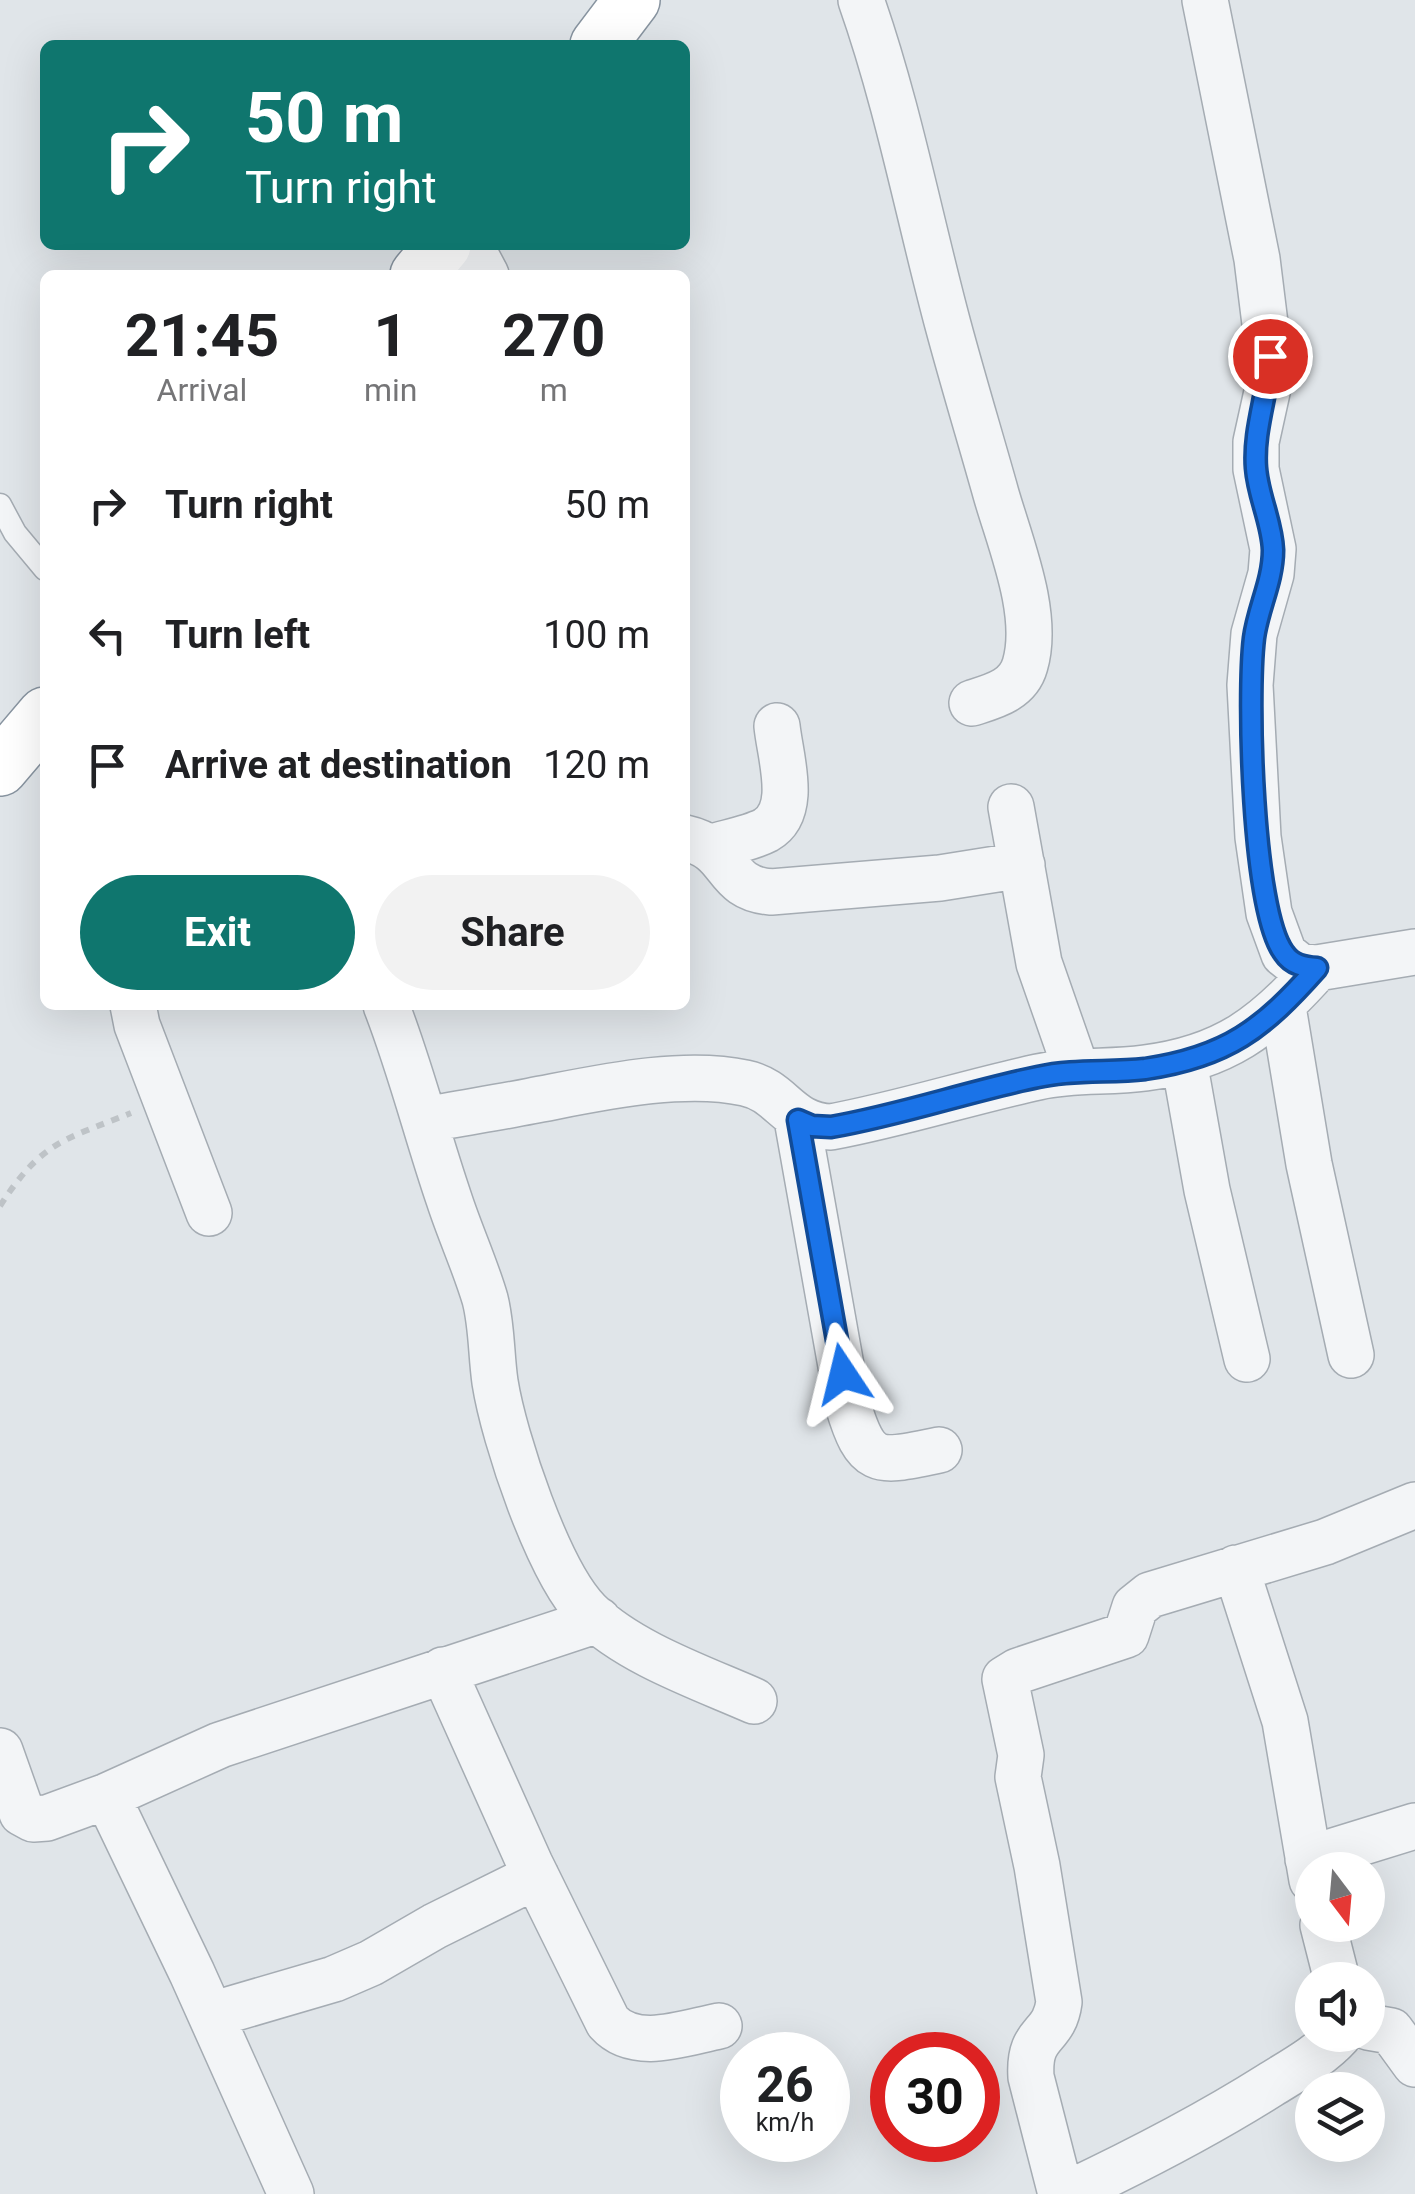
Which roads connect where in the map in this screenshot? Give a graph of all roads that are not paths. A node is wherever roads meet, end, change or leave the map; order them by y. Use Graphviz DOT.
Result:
graph roads {
  1 [pos="632,0"];
  2 [pos="861,0"];
  3 [pos="1205,0"];
  4 [pos="602,40"];
  5 [pos="440,250"];
  6 [pos="422,270"];
  7 [pos="0,506"];
  8 [pos="40,562"];
  9 [pos="972,703"];
  10 [pos="40,720"];
  11 [pos="776,726"];
  12 [pos="0,768"];
  13 [pos="1011,807"];
  14 [pos="699,842"];
  15 [pos="1022,864"];
  16 [pos="1415,952"];
  17 [pos="1317,968"];
  18 [pos="1283,1007"];
  19 [pos="134,1010"];
  20 [pos="388,1010"];
  21 [pos="1184,1061"];
  22 [pos="1076,1072"];
  23 [pos="425,1120"];
  24 [pos="798,1120"];
  25 [pos="209,1212"];
  26 [pos="1350,1355"];
  27 [pos="1247,1358"];
  28 [pos="938,1450"];
  29 [pos="1414,1512"];
  30 [pos="1236,1568"];
  31 [pos="598,1620"];
  32 [pos="444,1670"];
  33 [pos="754,1700"];
  34 [pos="1,1761"];
  35 [pos="107,1796"];
  36 [pos="1415,1826"];
  37 [pos="1307,1852"];
  38 [pos="1353,1852"];
  39 [pos="536,1876"];
  40 [pos="211,2014"];
  41 [pos="719,2026"];
  42 [pos="1385,2029"];
  43 [pos="1318,2052"];
  44 [pos="1415,2064"];
  45 [pos="1143,2177"];
  46 [pos="291,2194"];
  47 [pos="1064,2194"];
  1 -- 4 [label="highway"];
  2 -- 9 [label="street"];
  3 -- 17 [label="street"];
  5 -- 6 [label="highway"];
  7 -- 8 [label="lane"];
  10 -- 12 [label="highway"];
  11 -- 14 [label="street"];
  13 -- 15 [label="street"];
  14 -- 15 [label="street"];
  15 -- 22 [label="street"];
  16 -- 17 [label="street"];
  17 -- 18 [label="street"];
  18 -- 21 [label="street"];
  18 -- 26 [label="street"];
  19 -- 25 [label="street"];
  20 -- 23 [label="street"];
  21 -- 22 [label="street"];
  21 -- 27 [label="street"];
  22 -- 24 [label="street"];
  23 -- 24 [label="street"];
  23 -- 31 [label="street"];
  24 -- 28 [label="street"];
  29 -- 30 [label="street"];
  30 -- 37 [label="street"];
  30 -- 47 [label="street"];
  31 -- 32 [label="street"];
  31 -- 33 [label="street"];
  32 -- 35 [label="street"];
  32 -- 39 [label="street"];
  34 -- 35 [label="street"];
  35 -- 40 [label="street"];
  36 -- 38 [label="street"];
  39 -- 40 [label="street"];
  39 -- 41 [label="street"];
  40 -- 46 [label="street"];
  42 -- 44 [label="street"];
  43 -- 45 [label="street"];
  45 -- 47 [label="street"];
}
